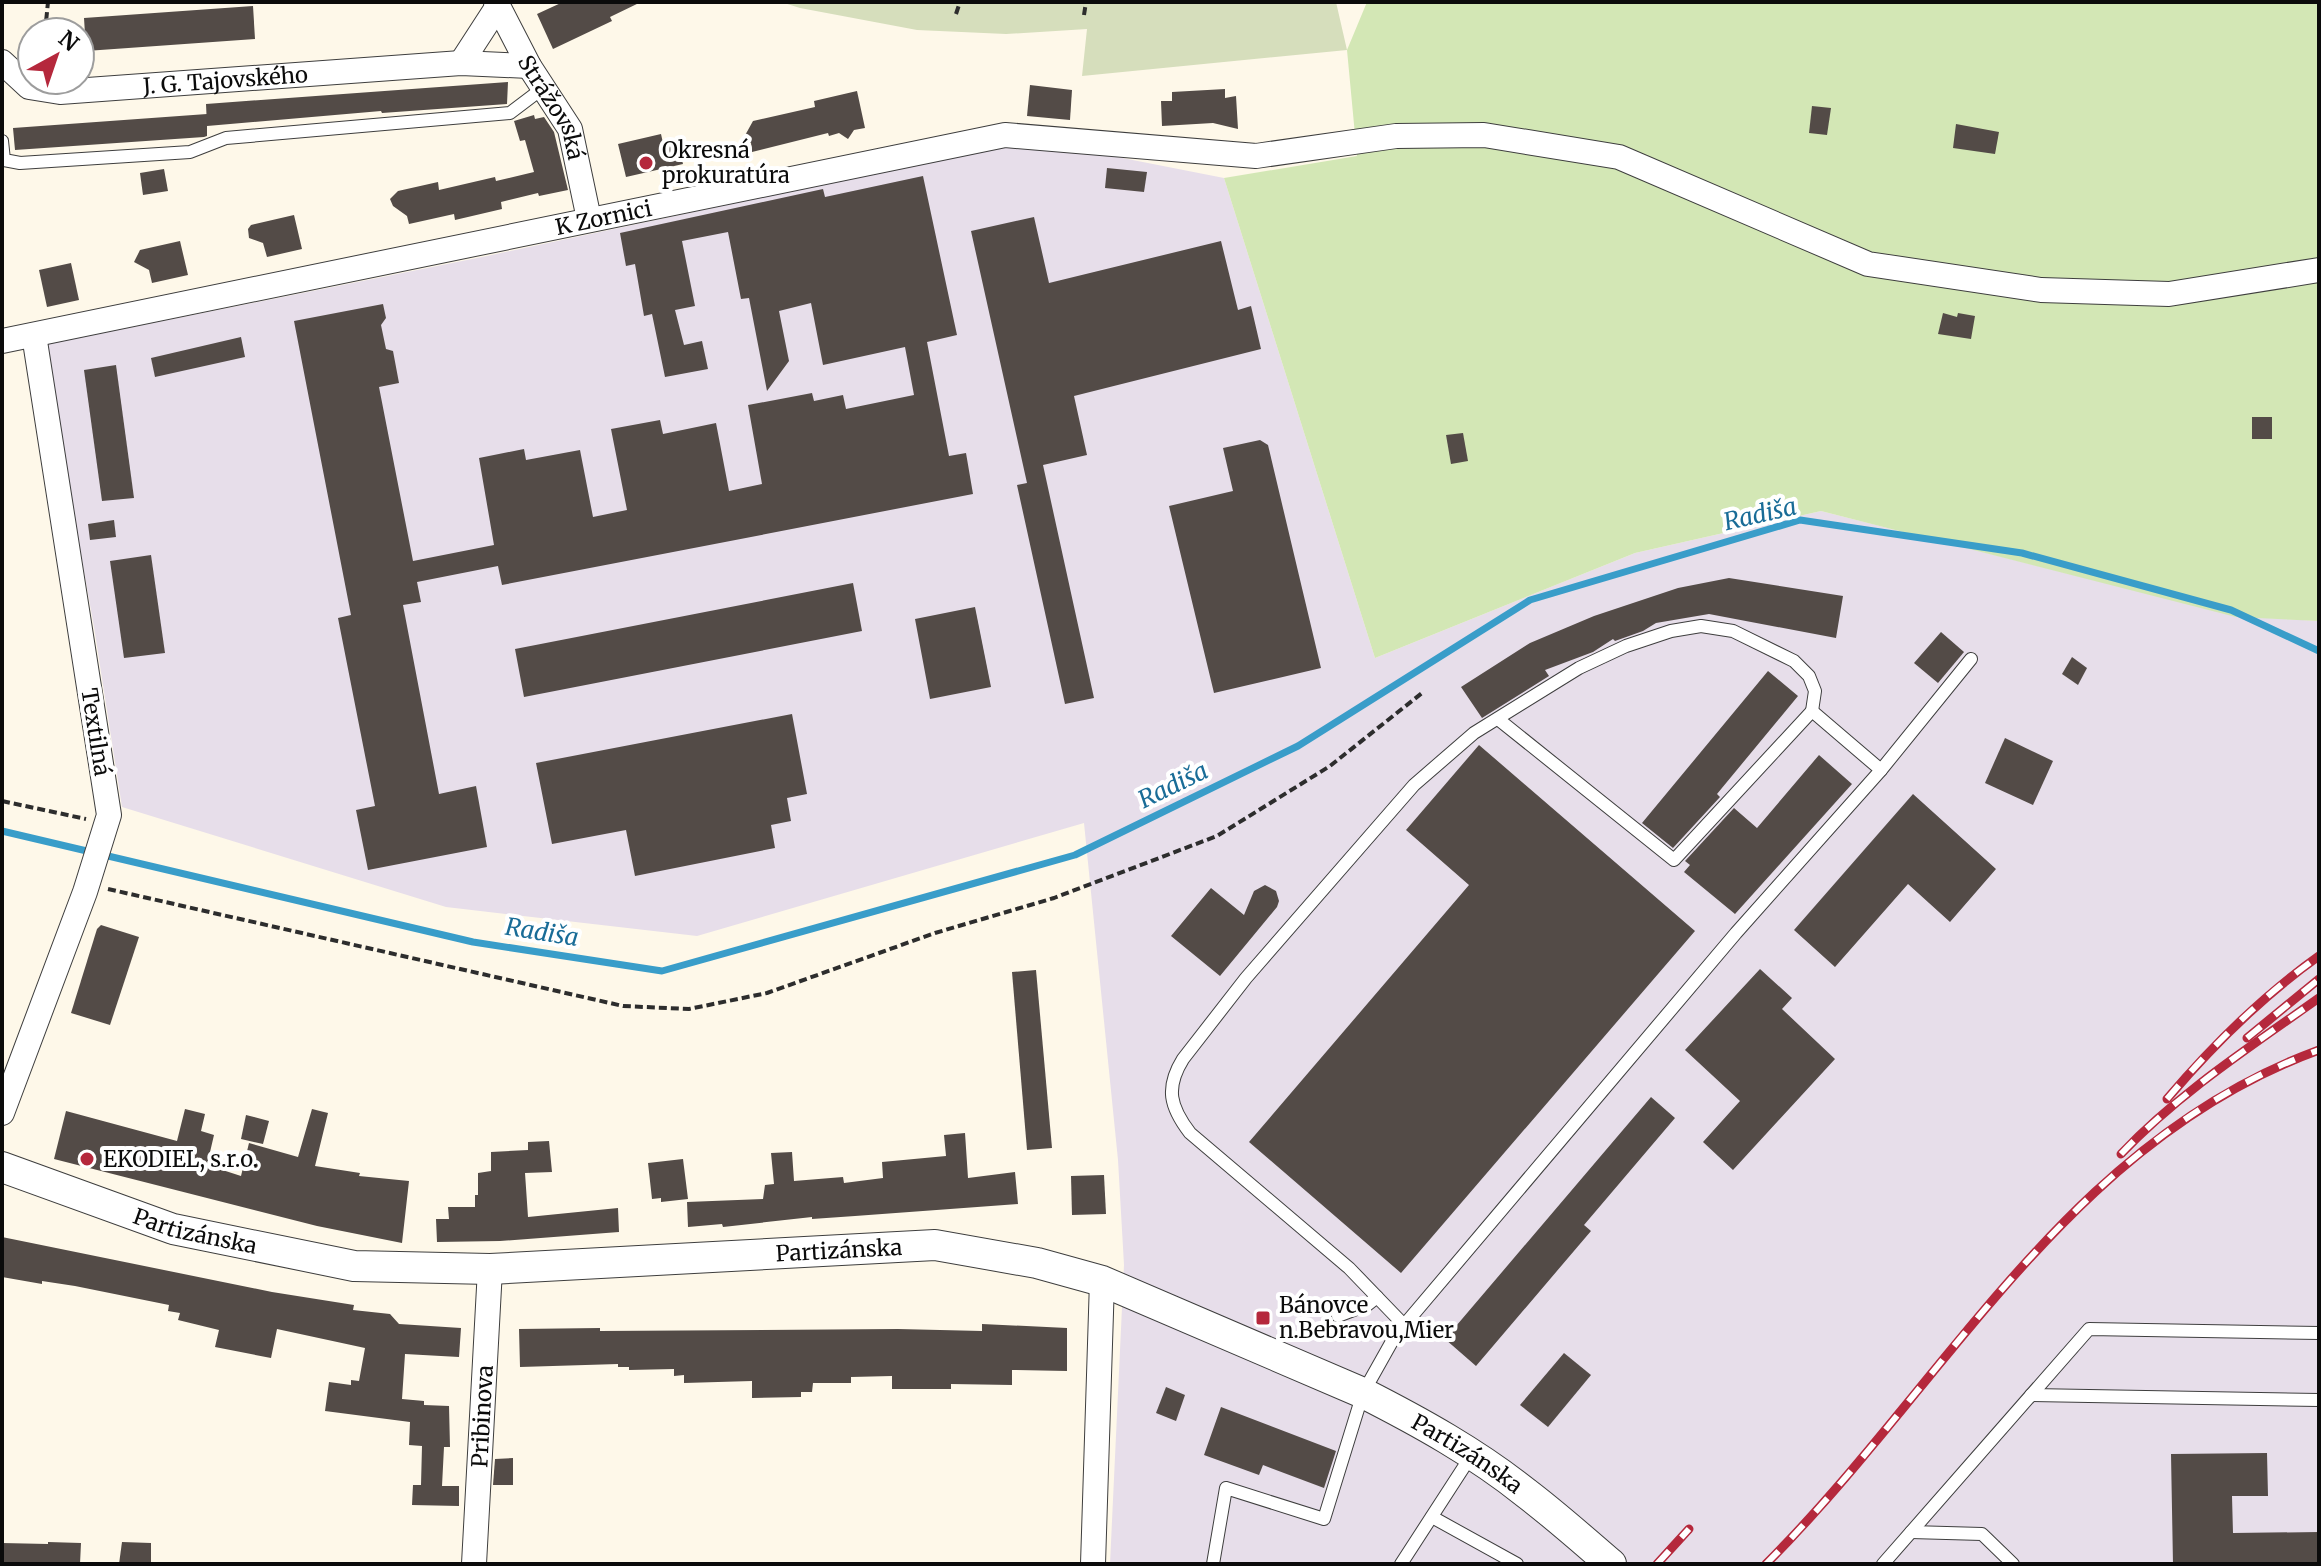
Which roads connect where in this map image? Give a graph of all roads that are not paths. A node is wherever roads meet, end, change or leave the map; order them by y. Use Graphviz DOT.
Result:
graph roads {
  1 [pos="497,4"];
  2 [pos="2,62"];
  3 [pos="461,63"];
  4 [pos="529,66"];
  5 [pos="543,88"];
  6 [pos="2,141"];
  7 [pos="589,219"];
  8 [pos="2319,270"];
  9 [pos="34,335"];
  10 [pos="2,341"];
  11 [pos="1971,659"];
  12 [pos="1812,711"];
  13 [pos="1498,719"];
  14 [pos="1881,770"];
  15 [pos="2,1113"];
  16 [pos="2,1167"];
  17 [pos="490,1269"];
  18 [pos="1102,1281"];
  19 [pos="1377,1297"];
  20 [pos="1338,1316"];
  21 [pos="1404,1325"];
  22 [pos="2319,1333"];
  23 [pos="1363,1393"];
  24 [pos="2031,1395"];
  25 [pos="2319,1400"];
  26 [pos="1472,1455"];
  27 [pos="1432,1517"];
  28 [pos="1911,1532"];
  29 [pos="474,1564"];
  30 [pos="1093,1564"];
  31 [pos="1213,1564"];
  32 [pos="1401,1564"];
  33 [pos="1517,1564"];
  34 [pos="1611,1564"];
  35 [pos="1883,1564"];
  36 [pos="2013,1564"];
  1 -- 3 [label="street"];
  1 -- 4 [label="street, Strážovská"];
  2 -- 3 [label="street, J. G. Tajovského"];
  3 -- 4 [label="street, J. G. Tajovského"];
  4 -- 5 [label="street, Strážovská"];
  5 -- 6 [label="lane"];
  5 -- 7 [label="street, Strážovská"];
  7 -- 8 [label="street, K Zornici"];
  7 -- 9 [label="street, K Zornici"];
  9 -- 10 [label="street, K Zornici"];
  9 -- 15 [label="street, Textilná"];
  11 -- 14 [label="lane"];
  12 -- 13 [label="lane"];
  12 -- 13 [label="lane"];
  12 -- 14 [label="lane"];
  13 -- 19 [label="lane"];
  14 -- 21 [label="lane"];
  16 -- 17 [label="street, Partizánska"];
  17 -- 18 [label="street, Partizánska"];
  17 -- 29 [label="street, Pribinova"];
  18 -- 23 [label="street, Partizánska"];
  18 -- 30 [label="street"];
  19 -- 20 [label="lane"];
  19 -- 21 [label="lane"];
  21 -- 23 [label="lane"];
  22 -- 24 [label="lane"];
  23 -- 26 [label="street, Partizánska"];
  23 -- 31 [label="lane"];
  24 -- 25 [label="lane"];
  24 -- 28 [label="lane"];
  26 -- 27 [label="lane"];
  26 -- 34 [label="street, Partizánska"];
  27 -- 32 [label="lane"];
  27 -- 33 [label="lane"];
  28 -- 35 [label="lane"];
  28 -- 36 [label="lane"];
}
